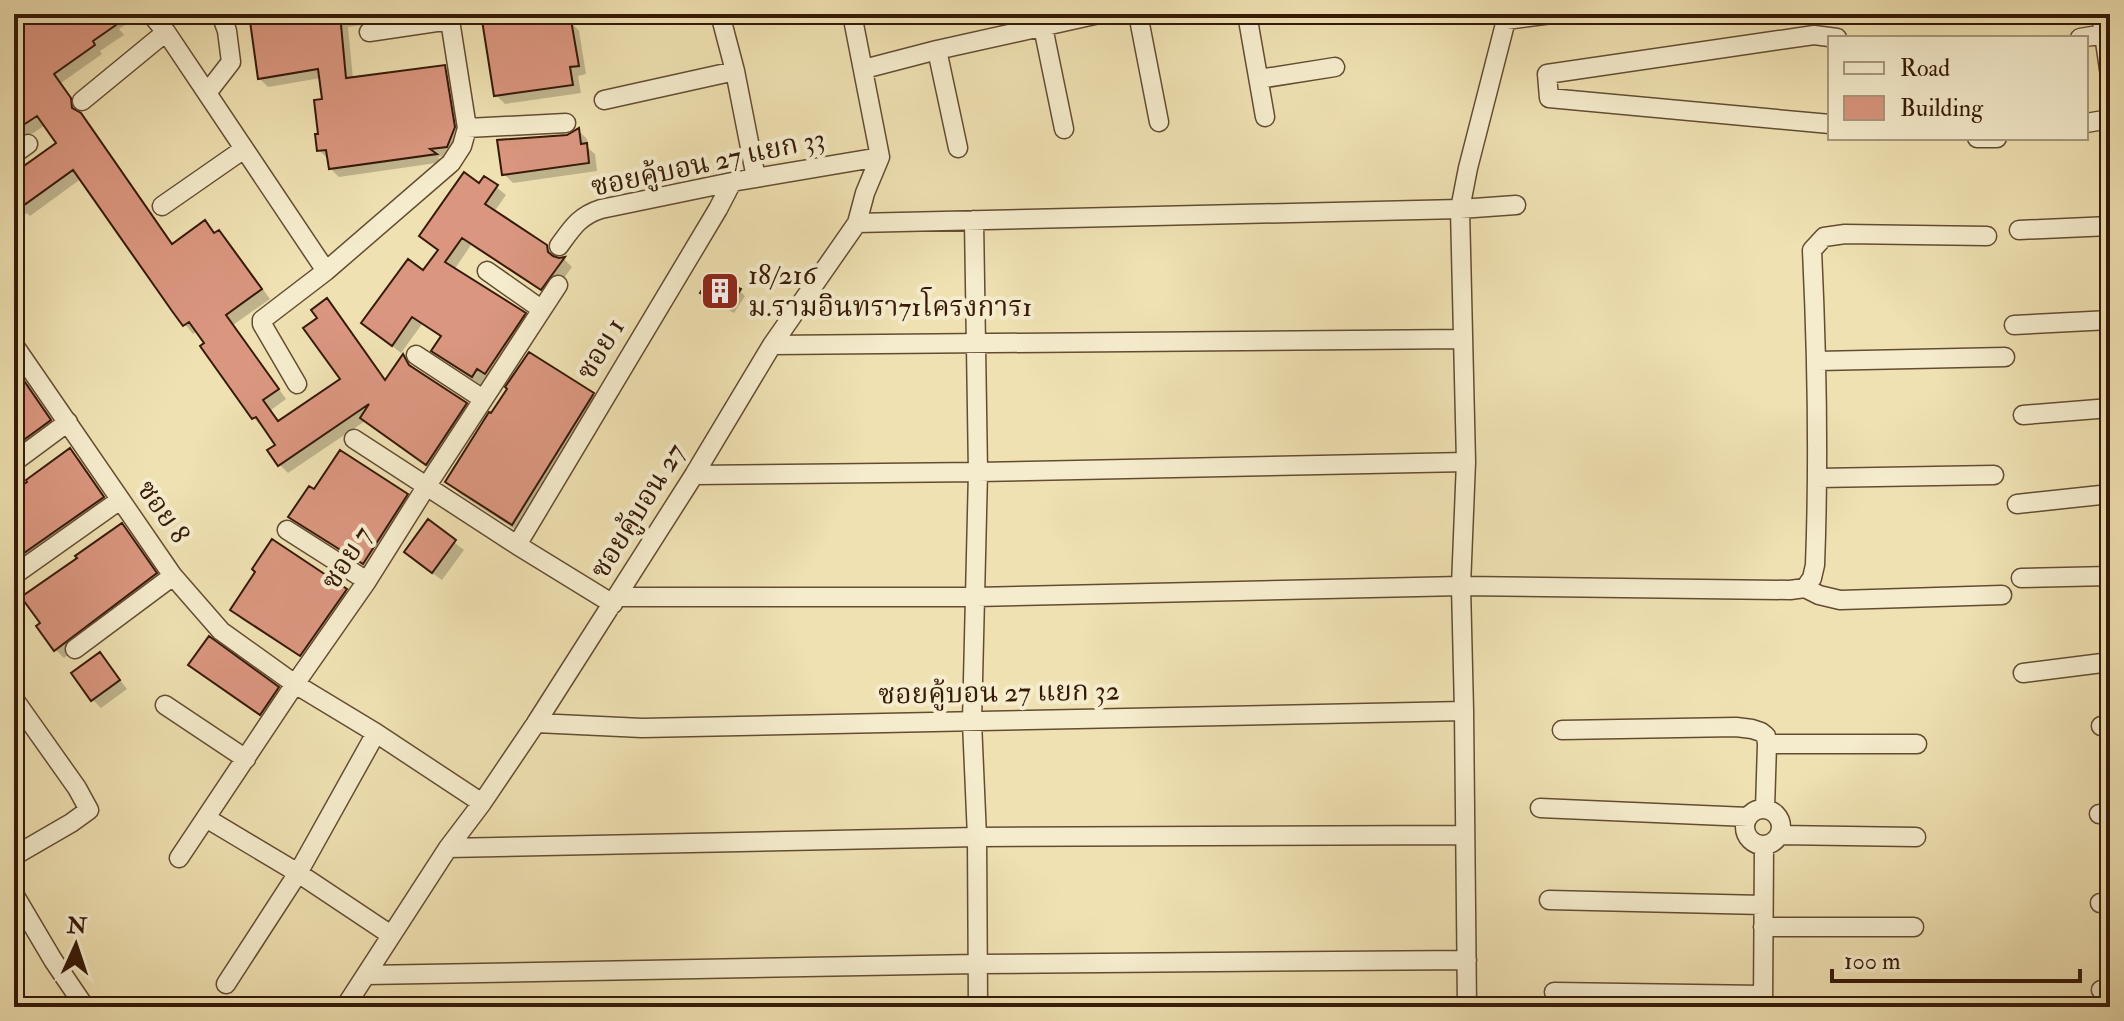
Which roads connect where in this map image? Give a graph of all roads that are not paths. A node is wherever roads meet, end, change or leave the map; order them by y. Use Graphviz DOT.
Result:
graph roads {
  1 [pos="221,14"];
  2 [pos="720,14"];
  3 [pos="852,14"];
  4 [pos="1099,14"];
  5 [pos="1138,14"];
  6 [pos="1247,14"];
  7 [pos="1551,14"];
  8 [pos="2101,14"];
  9 [pos="153,15"];
  10 [pos="449,17"];
  11 [pos="1043,27"];
  12 [pos="166,32"];
  13 [pos="369,32"];
  14 [pos="2104,34"];
  15 [pos="1828,37"];
  16 [pos="2088,37"];
  17 [pos="937,50"];
  18 [pos="1335,67"];
  19 [pos="864,69"];
  20 [pos="735,71"];
  21 [pos="2110,76"];
  22 [pos="1259,79"];
  23 [pos="207,93"];
  24 [pos="604,100"];
  25 [pos="82,101"];
  26 [pos="1265,117"];
  27 [pos="2110,119"];
  28 [pos="1159,122"];
  29 [pos="566,123"];
  30 [pos="2088,123"];
  31 [pos="1828,124"];
  32 [pos="467,128"];
  33 [pos="1064,129"];
  34 [pos="958,148"];
  35 [pos="244,149"];
  36 [pos="880,157"];
  37 [pos="756,178"];
  38 [pos="732,182"];
  39 [pos="1516,205"];
  40 [pos="162,206"];
  41 [pos="1460,209"];
  42 [pos="974,220"];
  43 [pos="857,223"];
  44 [pos="2110,226"];
  45 [pos="2019,230"];
  46 [pos="1987,236"];
  47 [pos="559,246"];
  48 [pos="326,271"];
  49 [pos="487,271"];
  50 [pos="558,285"];
  51 [pos="541,309"];
  52 [pos="2110,320"];
  53 [pos="2014,325"];
  54 [pos="1462,339"];
  55 [pos="976,343"];
  56 [pos="772,345"];
  57 [pos="16,350"];
  58 [pos="416,355"];
  59 [pos="2005,357"];
  60 [pos="1818,361"];
  61 [pos="297,384"];
  62 [pos="483,399"];
  63 [pos="2110,408"];
  64 [pos="2023,415"];
  65 [pos="68,422"];
  66 [pos="354,439"];
  67 [pos="14,462"];
  68 [pos="1466,462"];
  69 [pos="978,472"];
  70 [pos="694,475"];
  71 [pos="1994,475"];
  72 [pos="1818,478"];
  73 [pos="426,487"];
  74 [pos="2110,494"];
  75 [pos="120,500"];
  76 [pos="2017,504"];
  77 [pos="287,530"];
  78 [pos="517,545"];
  79 [pos="17,573"];
  80 [pos="173,576"];
  81 [pos="2110,576"];
  82 [pos="2021,578"];
  83 [pos="367,581"];
  84 [pos="1461,586"];
  85 [pos="1805,588"];
  86 [pos="2002,595"];
  87 [pos="976,597"];
  88 [pos="615,601"];
  89 [pos="75,649"];
  90 [pos="2110,662"];
  91 [pos="2023,673"];
  92 [pos="295,684"];
  93 [pos="14,699"];
  94 [pos="165,705"];
  95 [pos="1464,711"];
  96 [pos="972,722"];
  97 [pos="536,723"];
  98 [pos="1562,730"];
  99 [pos="376,733"];
  100 [pos="1767,744"];
  101 [pos="1917,744"];
  102 [pos="246,759"];
  103 [pos="482,803"];
  104 [pos="1540,808"];
  105 [pos="1757,813"];
  106 [pos="206,818"];
  107 [pos="1465,835"];
  108 [pos="977,837"];
  109 [pos="1916,837"];
  110 [pos="1772,840"];
  111 [pos="448,848"];
  112 [pos="14,856"];
  113 [pos="179,858"];
  114 [pos="298,873"];
  115 [pos="14,894"];
  116 [pos="1549,900"];
  117 [pos="1763,905"];
  118 [pos="1763,927"];
  119 [pos="1914,927"];
  120 [pos="391,935"];
  121 [pos="1467,960"];
  122 [pos="977,964"];
  123 [pos="366,975"];
  124 [pos="226,984"];
  125 [pos="1554,992"];
  126 [pos="1763,1001"];
  127 [pos="85,1007"];
  128 [pos="345,1007"];
  129 [pos="978,1007"];
  130 [pos="1467,1007"];
  1 -- 23 [label="street"];
  2 -- 20 [label="street"];
  3 -- 19 [label="street"];
  4 -- 11 [label="street"];
  5 -- 28 [label="street"];
  6 -- 22 [label="street"];
  7 -- 41 [label="street"];
  8 -- 14 [label="street"];
  9 -- 12 [label="street"];
  10 -- 13 [label="street"];
  10 -- 32 [label="street"];
  11 -- 17 [label="street"];
  11 -- 33 [label="street"];
  12 -- 23 [label="street"];
  12 -- 25 [label="street"];
  14 -- 16 [label="street"];
  14 -- 21 [label="street"];
  15 -- 31 [label="street"];
  17 -- 19 [label="street"];
  17 -- 34 [label="street"];
  18 -- 22 [label="street"];
  19 -- 36 [label="street"];
  20 -- 24 [label="street"];
  20 -- 37 [label="street"];
  22 -- 26 [label="street"];
  23 -- 35 [label="street"];
  27 -- 30 [label="street"];
  29 -- 32 [label="street"];
  32 -- 48 [label="street"];
  35 -- 40 [label="street"];
  35 -- 48 [label="street"];
  36 -- 37 [label="street, ซอยคู้บอน 27 แยก 33"];
  36 -- 43 [label="street, ซอยคู้บอน 27"];
  37 -- 38 [label="street, ซอยคู้บอน 27 แยก 33"];
  38 -- 47 [label="street, ซอยคู้บอน 27 แยก 33"];
  38 -- 78 [label="street, ซอย 1"];
  39 -- 41 [label="street"];
  41 -- 42 [label="street"];
  41 -- 54 [label="street"];
  42 -- 43 [label="street"];
  42 -- 55 [label="street"];
  43 -- 56 [label="street, ซอยคู้บอน 27"];
  44 -- 45 [label="street"];
  46 -- 60 [label="street"];
  48 -- 61 [label="street"];
  49 -- 51 [label="street"];
  50 -- 51 [label="street, ซอย 7"];
  51 -- 62 [label="street, ซอย 7"];
  52 -- 53 [label="street"];
  54 -- 55 [label="street"];
  54 -- 68 [label="street"];
  55 -- 56 [label="street"];
  55 -- 69 [label="street"];
  56 -- 70 [label="street, ซอยคู้บอน 27"];
  57 -- 65 [label="street, ซอย 8"];
  58 -- 62 [label="street"];
  59 -- 60 [label="street"];
  60 -- 72 [label="street"];
  62 -- 73 [label="street, ซอย 7"];
  63 -- 64 [label="street"];
  65 -- 67 [label="street"];
  65 -- 75 [label="street, ซอย 8"];
  66 -- 73 [label="street"];
  68 -- 69 [label="street"];
  68 -- 84 [label="street"];
  69 -- 70 [label="street"];
  69 -- 87 [label="street"];
  70 -- 88 [label="street, ซอยคู้บอน 27"];
  71 -- 72 [label="street"];
  72 -- 85 [label="street"];
  73 -- 78 [label="street"];
  73 -- 83 [label="street, ซอย 7"];
  74 -- 76 [label="street"];
  75 -- 79 [label="street"];
  75 -- 80 [label="street, ซอย 8"];
  77 -- 83 [label="street"];
  78 -- 88 [label="street"];
  80 -- 89 [label="street"];
  80 -- 92 [label="street, ซอย 8"];
  81 -- 82 [label="street"];
  83 -- 92 [label="street, ซอย 7"];
  84 -- 85 [label="street"];
  84 -- 87 [label="street"];
  84 -- 95 [label="street"];
  85 -- 86 [label="street"];
  87 -- 88 [label="street"];
  87 -- 96 [label="street"];
  88 -- 97 [label="street, ซอยคู้บอน 27"];
  90 -- 91 [label="street"];
  92 -- 99 [label="street, ซอย 8"];
  92 -- 102 [label="street, ซอย 7"];
  93 -- 112 [label="street"];
  94 -- 102 [label="street"];
  95 -- 96 [label="street, ซอยคู้บอน 27 แยก 32"];
  95 -- 107 [label="street"];
  96 -- 97 [label="street, ซอยคู้บอน 27 แยก 32"];
  96 -- 108 [label="street"];
  97 -- 103 [label="street, ซอยคู้บอน 27"];
  98 -- 100 [label="street"];
  99 -- 103 [label="street, ซอย 8"];
  99 -- 114 [label="street"];
  100 -- 101 [label="street"];
  100 -- 105 [label="street"];
  102 -- 106 [label="street, ซอย 7"];
  103 -- 111 [label="street, ซอยคู้บอน 27"];
  104 -- 105 [label="street"];
  105 -- 110 [label="street"];
  105 -- 110 [label="street"];
  106 -- 113 [label="street, ซอย 7"];
  106 -- 114 [label="street"];
  107 -- 108 [label="street"];
  107 -- 121 [label="street"];
  108 -- 111 [label="street"];
  108 -- 122 [label="street"];
  109 -- 110 [label="street"];
  110 -- 117 [label="street"];
  111 -- 120 [label="street, ซอยคู้บอน 27"];
  114 -- 120 [label="street"];
  114 -- 124 [label="street"];
  115 -- 127 [label="street"];
  116 -- 117 [label="street"];
  117 -- 118 [label="street"];
  118 -- 119 [label="street"];
  118 -- 126 [label="street"];
  120 -- 123 [label="street, ซอยคู้บอน 27"];
  121 -- 122 [label="street"];
  121 -- 130 [label="street"];
  122 -- 123 [label="street"];
  122 -- 129 [label="street"];
  123 -- 128 [label="street, ซอยคู้บอน 27"];
  125 -- 126 [label="street"];
}
